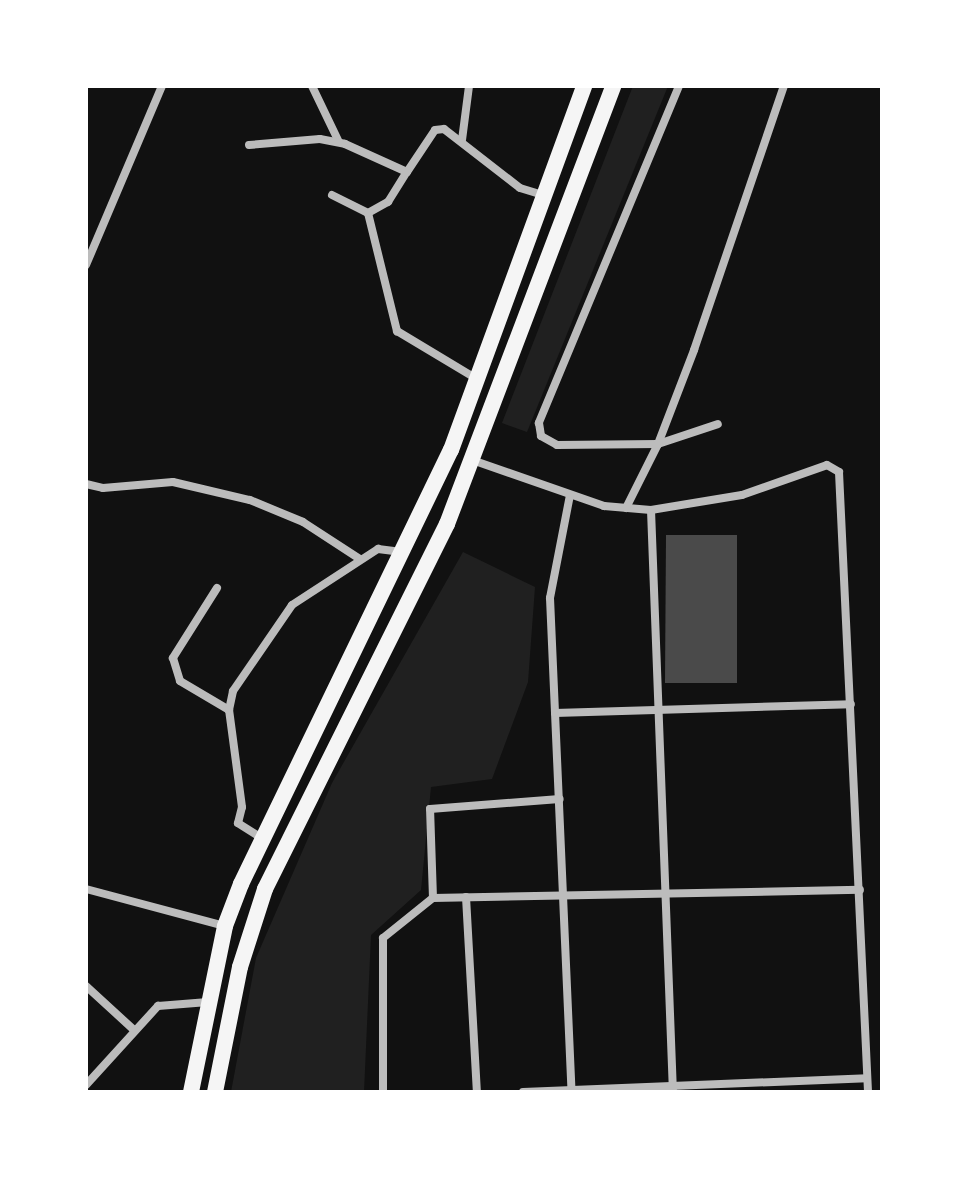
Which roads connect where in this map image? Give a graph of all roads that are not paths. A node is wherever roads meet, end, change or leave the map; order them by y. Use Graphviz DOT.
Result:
graph roads {
  1 [pos="162,86"];
  2 [pos="312,86"];
  3 [pos="469,86"];
  4 [pos="584,86"];
  5 [pos="613,86"];
  6 [pos="679,86"];
  7 [pos="784,86"];
  8 [pos="462,140"];
  9 [pos="339,142"];
  10 [pos="249,145"];
  11 [pos="407,172"];
  12 [pos="332,195"];
  13 [pos="544,195"];
  14 [pos="368,213"];
  15 [pos="86,265"];
  16 [pos="477,379"];
  17 [pos="718,424"];
  18 [pos="658,444"];
  19 [pos="472,460"];
  20 [pos="86,484"];
  21 [pos="570,495"];
  22 [pos="626,508"];
  23 [pos="651,510"];
  24 [pos="404,552"];
  25 [pos="360,559"];
  26 [pos="217,588"];
  27 [pos="851,704"];
  28 [pos="229,710"];
  29 [pos="658,711"];
  30 [pos="555,713"];
  31 [pos="560,799"];
  32 [pos="260,837"];
  33 [pos="86,889"];
  34 [pos="860,890"];
  35 [pos="662,894"];
  36 [pos="565,895"];
  37 [pos="466,897"];
  38 [pos="433,898"];
  39 [pos="225,926"];
  40 [pos="86,986"];
  41 [pos="208,1002"];
  42 [pos="133,1029"];
  43 [pos="867,1078"];
  44 [pos="86,1085"];
  45 [pos="673,1089"];
  46 [pos="572,1091"];
  47 [pos="191,1092"];
  48 [pos="215,1092"];
  49 [pos="383,1092"];
  50 [pos="477,1092"];
  51 [pos="523,1092"];
  52 [pos="868,1092"];
  1 -- 15 [label="street"];
  2 -- 9 [label="street"];
  3 -- 8 [label="street"];
  4 -- 13 [label="main road"];
  5 -- 19 [label="main road"];
  6 -- 18 [label="street"];
  7 -- 18 [label="street"];
  8 -- 11 [label="street"];
  8 -- 13 [label="street"];
  9 -- 10 [label="street"];
  9 -- 11 [label="street"];
  11 -- 14 [label="street"];
  12 -- 14 [label="street"];
  13 -- 16 [label="main road"];
  14 -- 16 [label="street"];
  16 -- 24 [label="main road"];
  17 -- 18 [label="street"];
  18 -- 22 [label="street"];
  19 -- 21 [label="street"];
  19 -- 48 [label="main road"];
  20 -- 25 [label="street"];
  21 -- 22 [label="street"];
  21 -- 30 [label="street"];
  22 -- 23 [label="street"];
  23 -- 27 [label="street"];
  23 -- 29 [label="street"];
  24 -- 25 [label="street"];
  24 -- 32 [label="main road"];
  25 -- 28 [label="street"];
  26 -- 28 [label="street"];
  27 -- 29 [label="street"];
  27 -- 34 [label="street"];
  28 -- 32 [label="street"];
  29 -- 30 [label="street"];
  29 -- 35 [label="street"];
  30 -- 31 [label="street"];
  31 -- 36 [label="street"];
  31 -- 38 [label="street"];
  32 -- 39 [label="main road"];
  33 -- 39 [label="street"];
  34 -- 35 [label="street"];
  34 -- 43 [label="street"];
  35 -- 36 [label="street"];
  35 -- 45 [label="street"];
  36 -- 37 [label="street"];
  36 -- 46 [label="street"];
  37 -- 38 [label="street"];
  37 -- 50 [label="street"];
  38 -- 49 [label="street"];
  39 -- 41 [label="main road"];
  40 -- 42 [label="street"];
  41 -- 42 [label="street"];
  41 -- 47 [label="main road"];
  42 -- 44 [label="street"];
  43 -- 45 [label="street"];
  43 -- 52 [label="street"];
  45 -- 46 [label="street"];
  46 -- 51 [label="street"];
}
